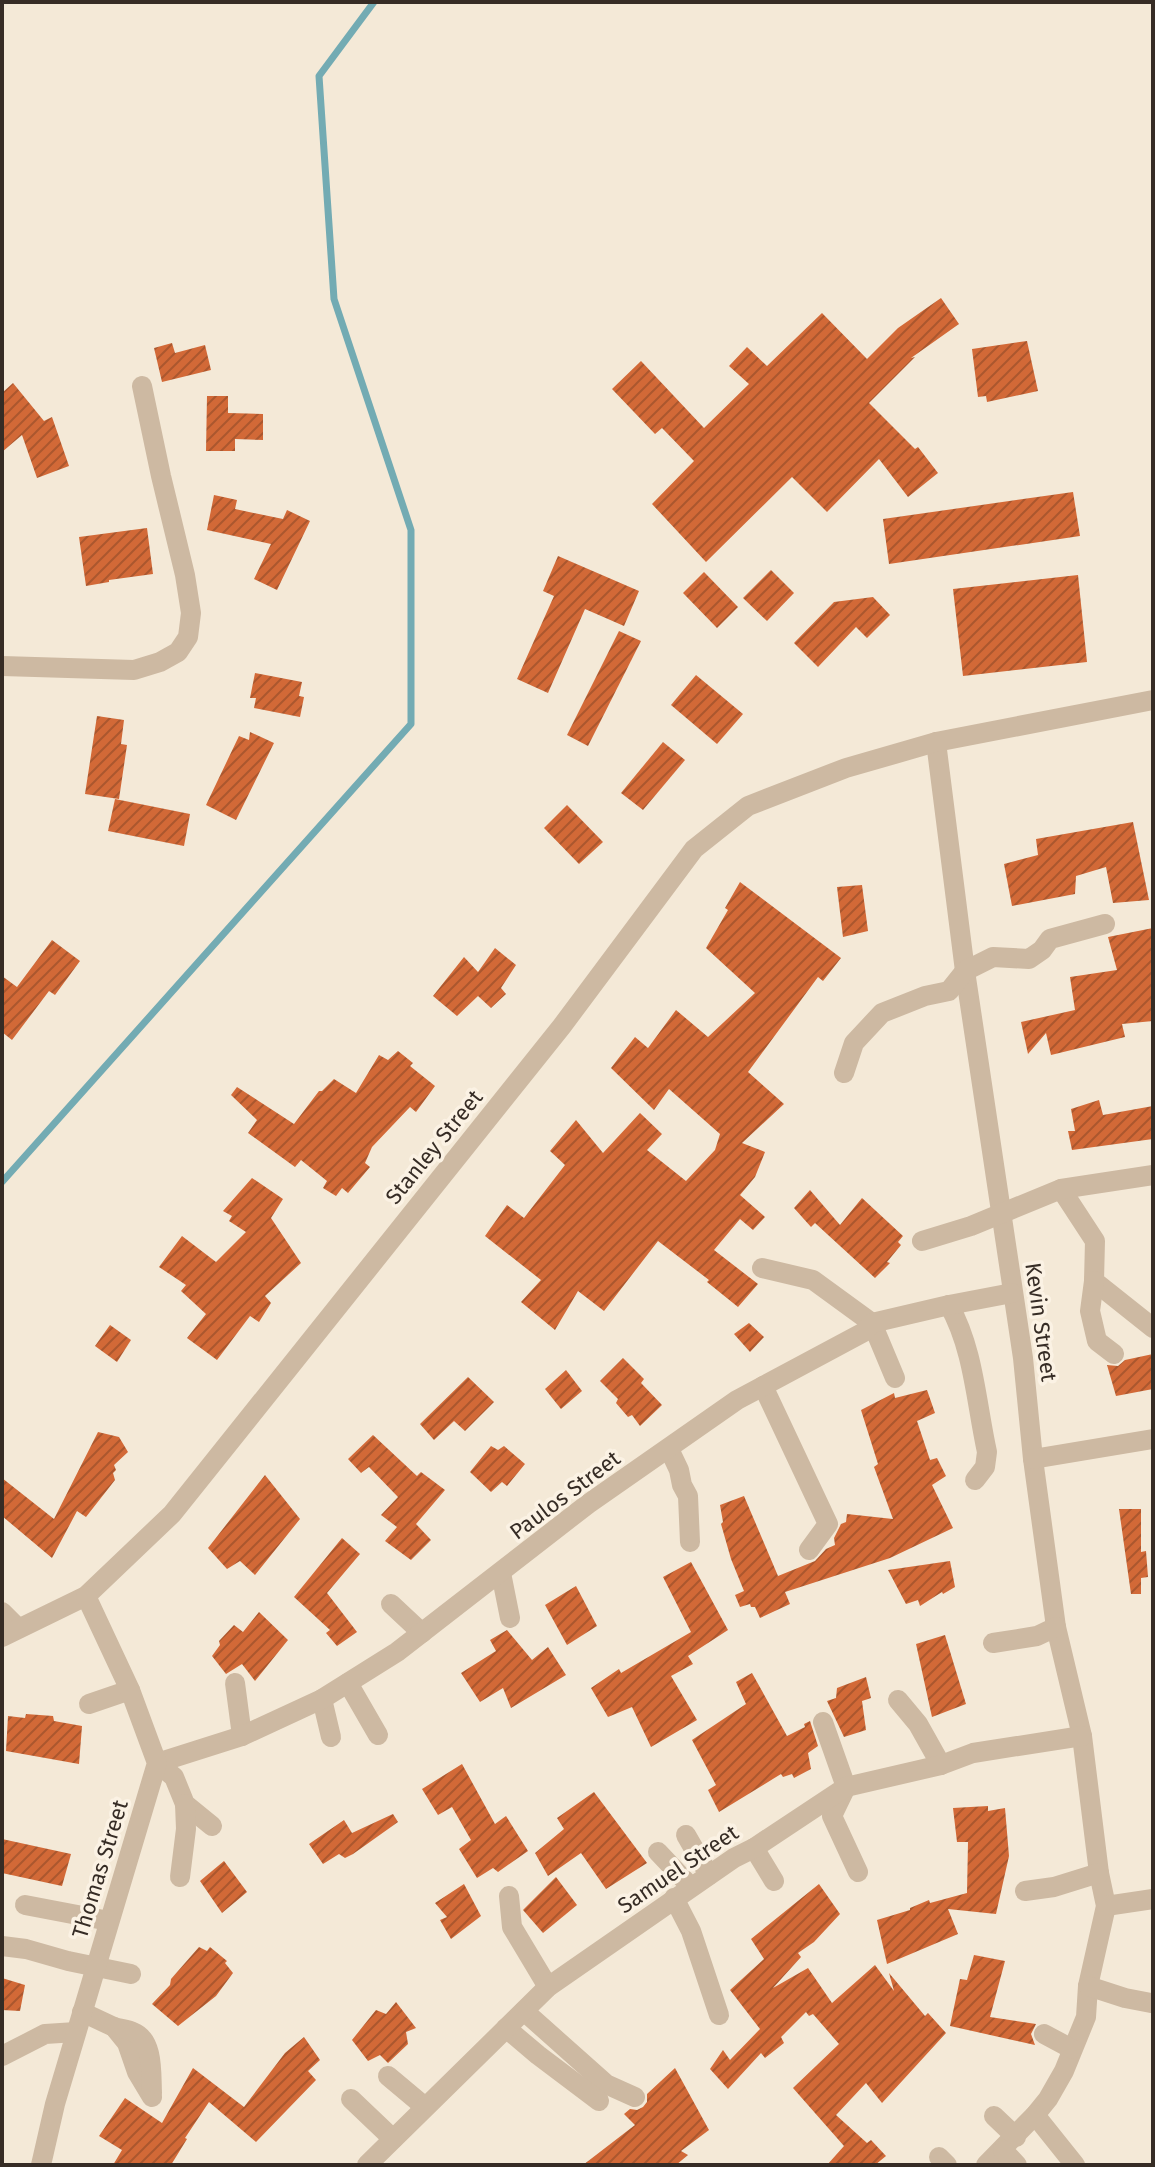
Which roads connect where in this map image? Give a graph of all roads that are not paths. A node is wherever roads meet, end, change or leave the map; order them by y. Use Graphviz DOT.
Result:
graph roads {
  1 [pos="142,386"];
  2 [pos="2,666"];
  3 [pos="1153,700"];
  4 [pos="936,742"];
  5 [pos="1105,924"];
  6 [pos="965,971"];
  7 [pos="844,1073"];
  8 [pos="1153,1175"];
  9 [pos="1061,1189"];
  10 [pos="1001,1215"];
  11 [pos="922,1241"];
  12 [pos="762,1268"];
  13 [pos="1094,1281"];
  14 [pos="1012,1293"];
  15 [pos="949,1305"];
  16 [pos="872,1323"];
  17 [pos="1153,1328"];
  18 [pos="1114,1354"];
  19 [pos="895,1378"];
  20 [pos="763,1386"];
  21 [pos="1153,1439"];
  22 [pos="669,1449"];
  23 [pos="1033,1459"];
  24 [pos="975,1480"];
  25 [pos="690,1542"];
  26 [pos="809,1550"];
  27 [pos="501,1573"];
  28 [pos="86,1596"];
  29 [pos="391,1604"];
  30 [pos="2,1612"];
  31 [pos="510,1618"];
  32 [pos="1056,1627"];
  33 [pos="10,1633"];
  34 [pos="422,1633"];
  35 [pos="993,1643"];
  36 [pos="235,1683"];
  37 [pos="348,1683"];
  38 [pos="130,1690"];
  39 [pos="322,1699"];
  40 [pos="898,1700"];
  41 [pos="89,1704"];
  42 [pos="823,1722"];
  43 [pos="378,1735"];
  44 [pos="242,1736"];
  45 [pos="1082,1736"];
  46 [pos="331,1737"];
  47 [pos="157,1763"];
  48 [pos="941,1765"];
  49 [pos="846,1787"];
  50 [pos="185,1804"];
  51 [pos="212,1826"];
  52 [pos="686,1835"];
  53 [pos="754,1848"];
  54 [pos="658,1852"];
  55 [pos="858,1872"];
  56 [pos="1099,1873"];
  57 [pos="709,1875"];
  58 [pos="180,1877"];
  59 [pos="774,1881"];
  60 [pos="1025,1891"];
  61 [pos="683,1892"];
  62 [pos="509,1896"];
  63 [pos="1153,1899"];
  64 [pos="25,1905"];
  65 [pos="1106,1906"];
  66 [pos="109,1921"];
  67 [pos="2,1946"];
  68 [pos="96,1966"];
  69 [pos="131,1974"];
  70 [pos="1088,1986"];
  71 [pos="548,1987"];
  72 [pos="1151,2003"];
  73 [pos="524,2011"];
  74 [pos="719,2015"];
  75 [pos="79,2022"];
  76 [pos="114,2027"];
  77 [pos="506,2028"];
  78 [pos="1044,2034"];
  79 [pos="1072,2049"];
  80 [pos="2,2056"];
  81 [pos="388,2076"];
  82 [pos="635,2097"];
  83 [pos="351,2099"];
  84 [pos="599,2101"];
  85 [pos="425,2107"];
  86 [pos="1035,2115"];
  87 [pos="994,2116"];
  88 [pos="393,2139"];
  89 [pos="1012,2150"];
  90 [pos="41,2165"];
  91 [pos="367,2165"];
  92 [pos="986,2165"];
  93 [pos="1075,2165"];
  1 -- 2 [label="street"];
  3 -- 4 [label="street, Stanley Street"];
  4 -- 6 [label="street, Kevin Street"];
  4 -- 28 [label="street, Stanley Street"];
  5 -- 6 [label="street"];
  6 -- 7 [label="street"];
  6 -- 10 [label="street, Kevin Street"];
  8 -- 9 [label="street"];
  9 -- 10 [label="street"];
  9 -- 13 [label="street"];
  10 -- 11 [label="street"];
  10 -- 14 [label="street, Kevin Street"];
  12 -- 16 [label="street"];
  13 -- 17 [label="street"];
  13 -- 18 [label="street"];
  14 -- 15 [label="street, Paulos Street"];
  14 -- 23 [label="street, Kevin Street"];
  15 -- 16 [label="street, Paulos Street"];
  15 -- 24 [label="street"];
  16 -- 19 [label="street"];
  16 -- 20 [label="street, Paulos Street"];
  20 -- 22 [label="street, Paulos Street"];
  20 -- 26 [label="street"];
  21 -- 23 [label="street"];
  22 -- 25 [label="street"];
  22 -- 27 [label="street, Paulos Street"];
  23 -- 32 [label="street, Kevin Street"];
  27 -- 31 [label="street"];
  27 -- 34 [label="street, Paulos Street"];
  28 -- 33 [label="street, Stanley Street"];
  28 -- 38 [label="street"];
  29 -- 34 [label="street"];
  30 -- 33 [label="street"];
  32 -- 35 [label="street"];
  32 -- 45 [label="street, Kevin Street"];
  34 -- 37 [label="street, Paulos Street"];
  36 -- 44 [label="street"];
  37 -- 39 [label="street, Paulos Street"];
  37 -- 43 [label="street"];
  38 -- 41 [label="street"];
  38 -- 47 [label="street"];
  39 -- 44 [label="street, Paulos Street"];
  39 -- 46 [label="street"];
  40 -- 48 [label="street"];
  42 -- 49 [label="street"];
  44 -- 47 [label="street, Paulos Street"];
  45 -- 48 [label="street, Samuel Street"];
  45 -- 56 [label="street, Kevin Street"];
  47 -- 50 [label="street"];
  47 -- 66 [label="street, Thomas Street"];
  48 -- 49 [label="street, Samuel Street"];
  49 -- 53 [label="street, Samuel Street"];
  49 -- 55 [label="street"];
  50 -- 51 [label="street"];
  50 -- 58 [label="street"];
  52 -- 57 [label="street"];
  53 -- 57 [label="street, Samuel Street"];
  53 -- 59 [label="street"];
  54 -- 61 [label="street"];
  56 -- 60 [label="street"];
  56 -- 65 [label="street, Kevin Street"];
  57 -- 61 [label="street, Samuel Street"];
  61 -- 71 [label="street, Samuel Street"];
  61 -- 74 [label="street"];
  62 -- 71 [label="street"];
  63 -- 65 [label="street"];
  64 -- 66 [label="street"];
  65 -- 70 [label="street"];
  66 -- 68 [label="street, Thomas Street"];
  67 -- 68 [label="street"];
  68 -- 69 [label="street"];
  68 -- 75 [label="street, Thomas Street"];
  70 -- 72 [label="street"];
  70 -- 79 [label="street"];
  71 -- 73 [label="street, Samuel Street"];
  73 -- 77 [label="street, Samuel Street"];
  73 -- 82 [label="street"];
  75 -- 76 [label="street"];
  75 -- 80 [label="street"];
  75 -- 90 [label="street, Thomas Street"];
  77 -- 84 [label="street"];
  77 -- 85 [label="street, Samuel Street"];
  78 -- 79 [label="street"];
  79 -- 86 [label="street"];
  81 -- 85 [label="street"];
  83 -- 88 [label="street"];
  85 -- 88 [label="street, Samuel Street"];
  86 -- 89 [label="street"];
  86 -- 93 [label="street"];
  87 -- 89 [label="street"];
  88 -- 91 [label="street, Samuel Street"];
  89 -- 92 [label="street"];
}
